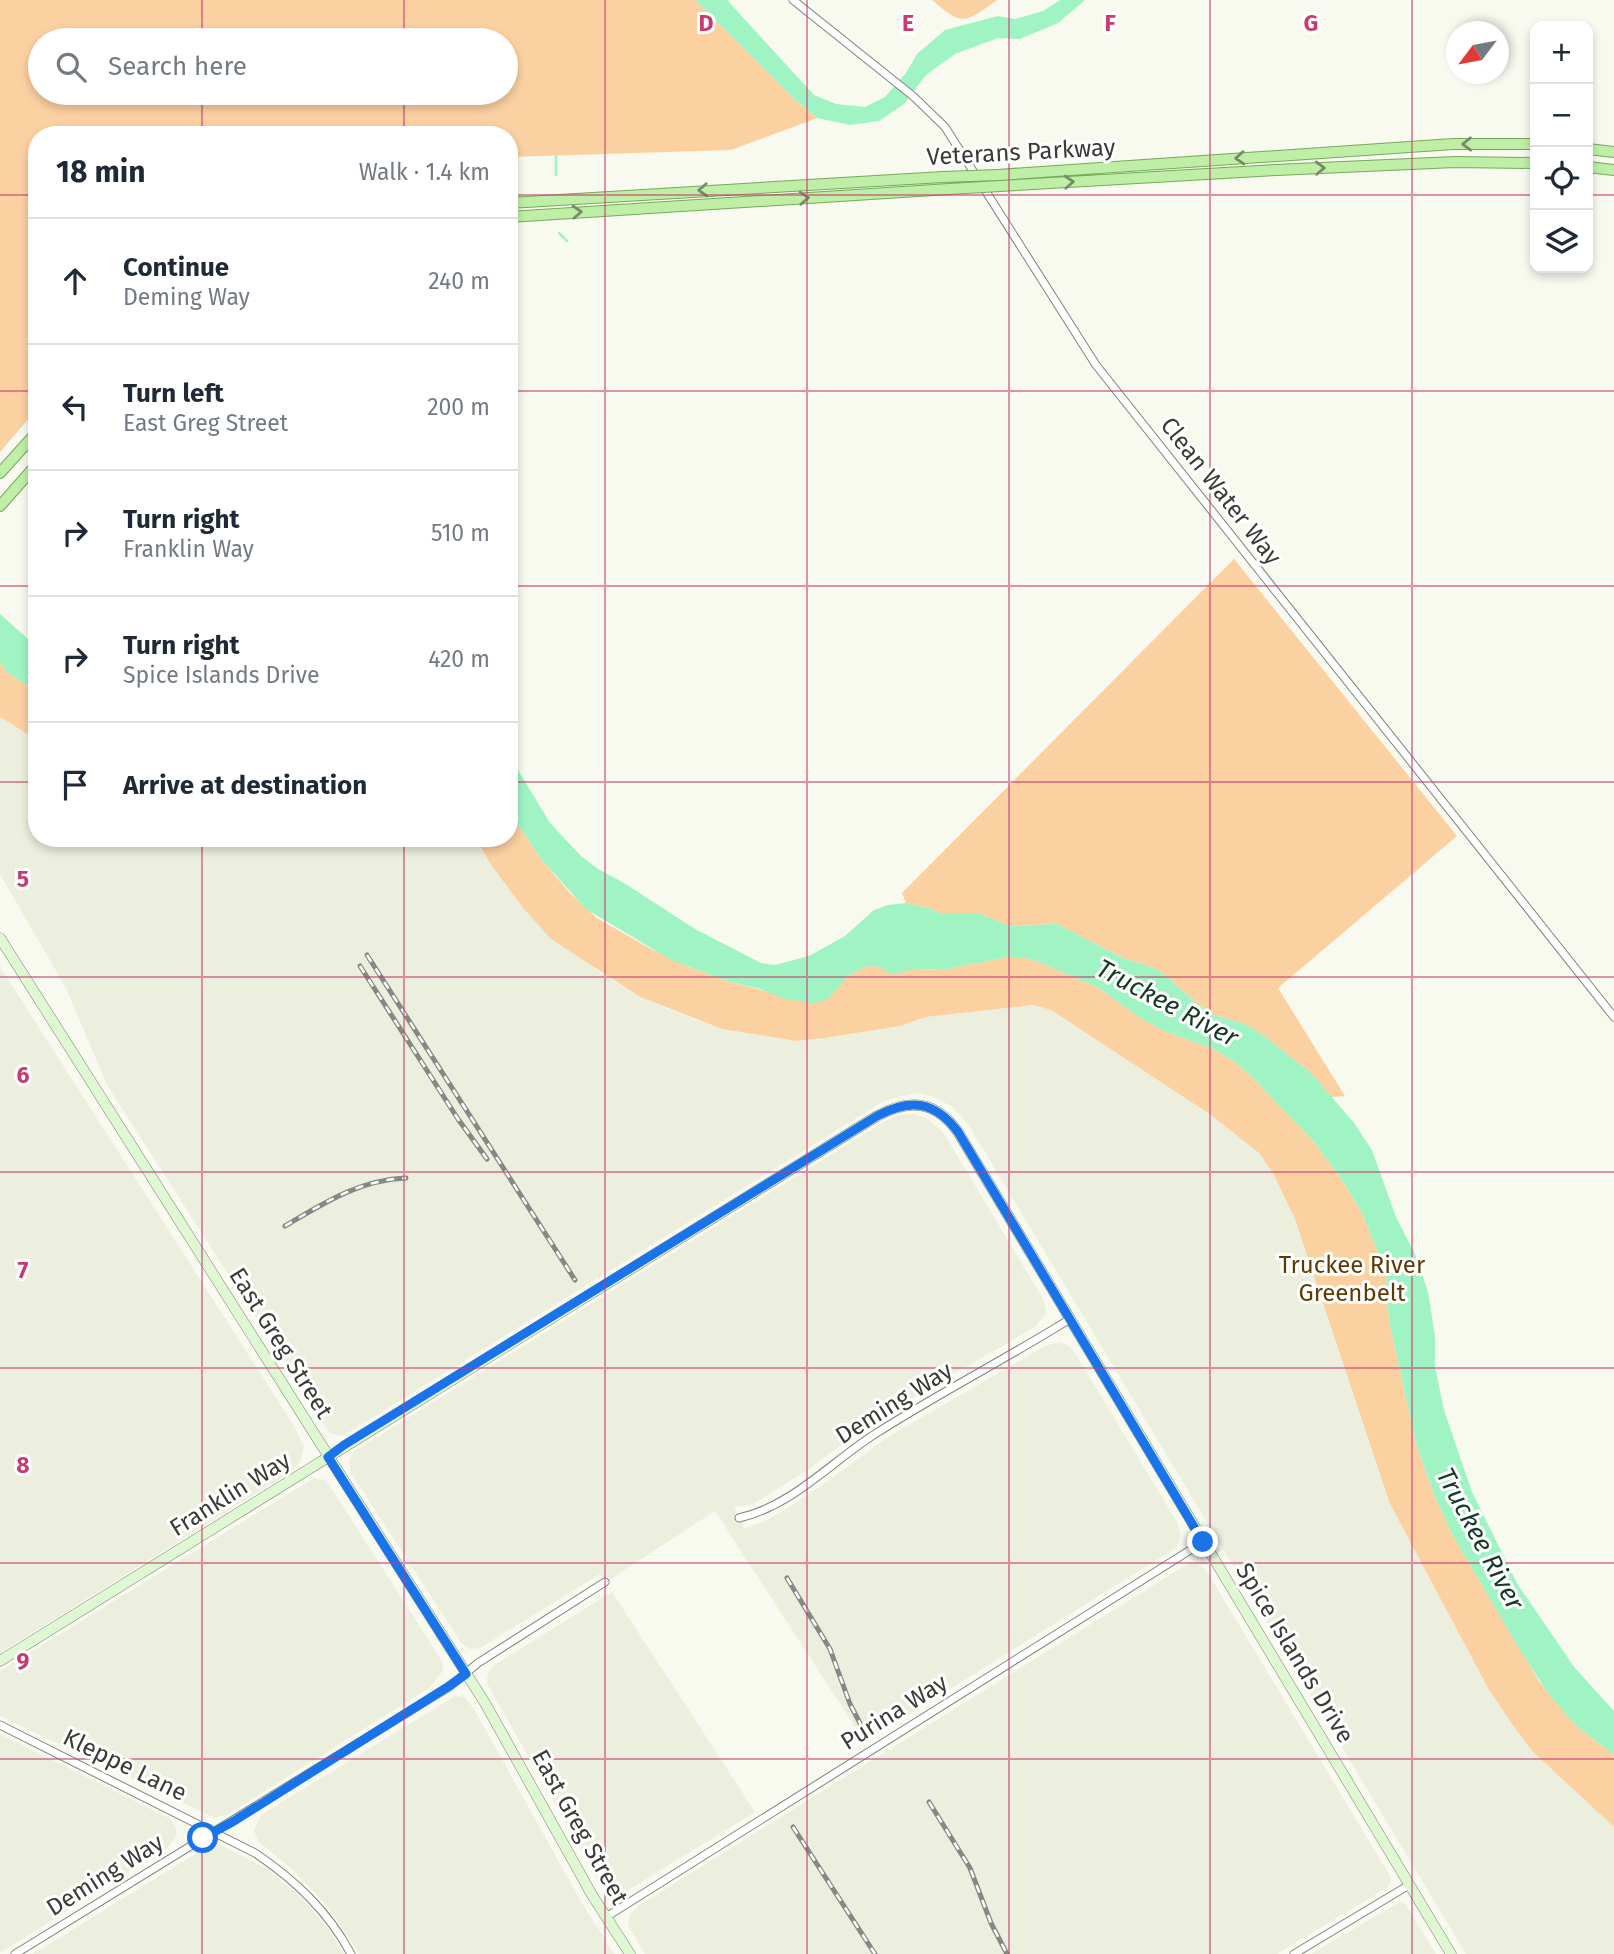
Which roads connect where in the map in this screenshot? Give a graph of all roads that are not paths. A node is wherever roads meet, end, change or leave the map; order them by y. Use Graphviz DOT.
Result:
graph roads {
  1 [pos="793,0"];
  2 [pos="1530,144"];
  3 [pos="1593,150"];
  4 [pos="1614,152"];
  5 [pos="1530,163"];
  6 [pos="1593,168"];
  7 [pos="1614,170"];
  8 [pos="999,180"];
  9 [pos="518,202"];
  10 [pos="518,216"];
  11 [pos="28,442"];
  12 [pos="0,473"];
  13 [pos="28,474"];
  14 [pos="0,506"];
  15 [pos="0,938"];
  16 [pos="1614,1017"];
  17 [pos="913,1104"];
  18 [pos="1070,1319"];
  19 [pos="328,1457"];
  20 [pos="739,1518"];
  21 [pos="1203,1542"];
  22 [pos="605,1582"];
  23 [pos="0,1661"];
  24 [pos="466,1674"];
  25 [pos="0,1725"];
  26 [pos="215,1831"];
  27 [pos="1409,1885"];
  28 [pos="606,1916"];
  29 [pos="15,1954"];
  30 [pos="351,1954"];
  31 [pos="630,1954"];
  32 [pos="1294,1954"];
  33 [pos="1451,1954"];
  1 -- 16 [label="street, Clean Water Way"];
  2 -- 8 [label="main road, Veterans Parkway, one-way"];
  3 -- 4 [label="main road"];
  8 -- 5 [label="main road, Veterans Parkway, one-way"];
  6 -- 7 [label="main road"];
  8 -- 9 [label="main road, Veterans Parkway, one-way, bridge"];
  10 -- 8 [label="main road, Veterans Parkway, one-way, bridge"];
  11 -- 12 [label="main road"];
  13 -- 14 [label="main road"];
  15 -- 19 [label="street, East Greg Street"];
  17 -- 18 [label="street, Spice Islands Drive"];
  17 -- 19 [label="street, Franklin Way"];
  18 -- 20 [label="street, Deming Way"];
  18 -- 21 [label="street, Spice Islands Drive"];
  19 -- 23 [label="street, Franklin Way"];
  19 -- 24 [label="street, East Greg Street"];
  21 -- 27 [label="street, Spice Islands Drive"];
  21 -- 28 [label="street, Purina Way"];
  22 -- 24 [label="street, Deming Way"];
  24 -- 26 [label="street, Deming Way"];
  24 -- 28 [label="street, East Greg Street"];
  25 -- 26 [label="street, Kleppe Lane"];
  26 -- 29 [label="street, Deming Way"];
  26 -- 30 [label="street, Kleppe Lane"];
  27 -- 32 [label="street"];
  27 -- 33 [label="street, Spice Islands Drive"];
  28 -- 31 [label="street, East Greg Street"];
}
